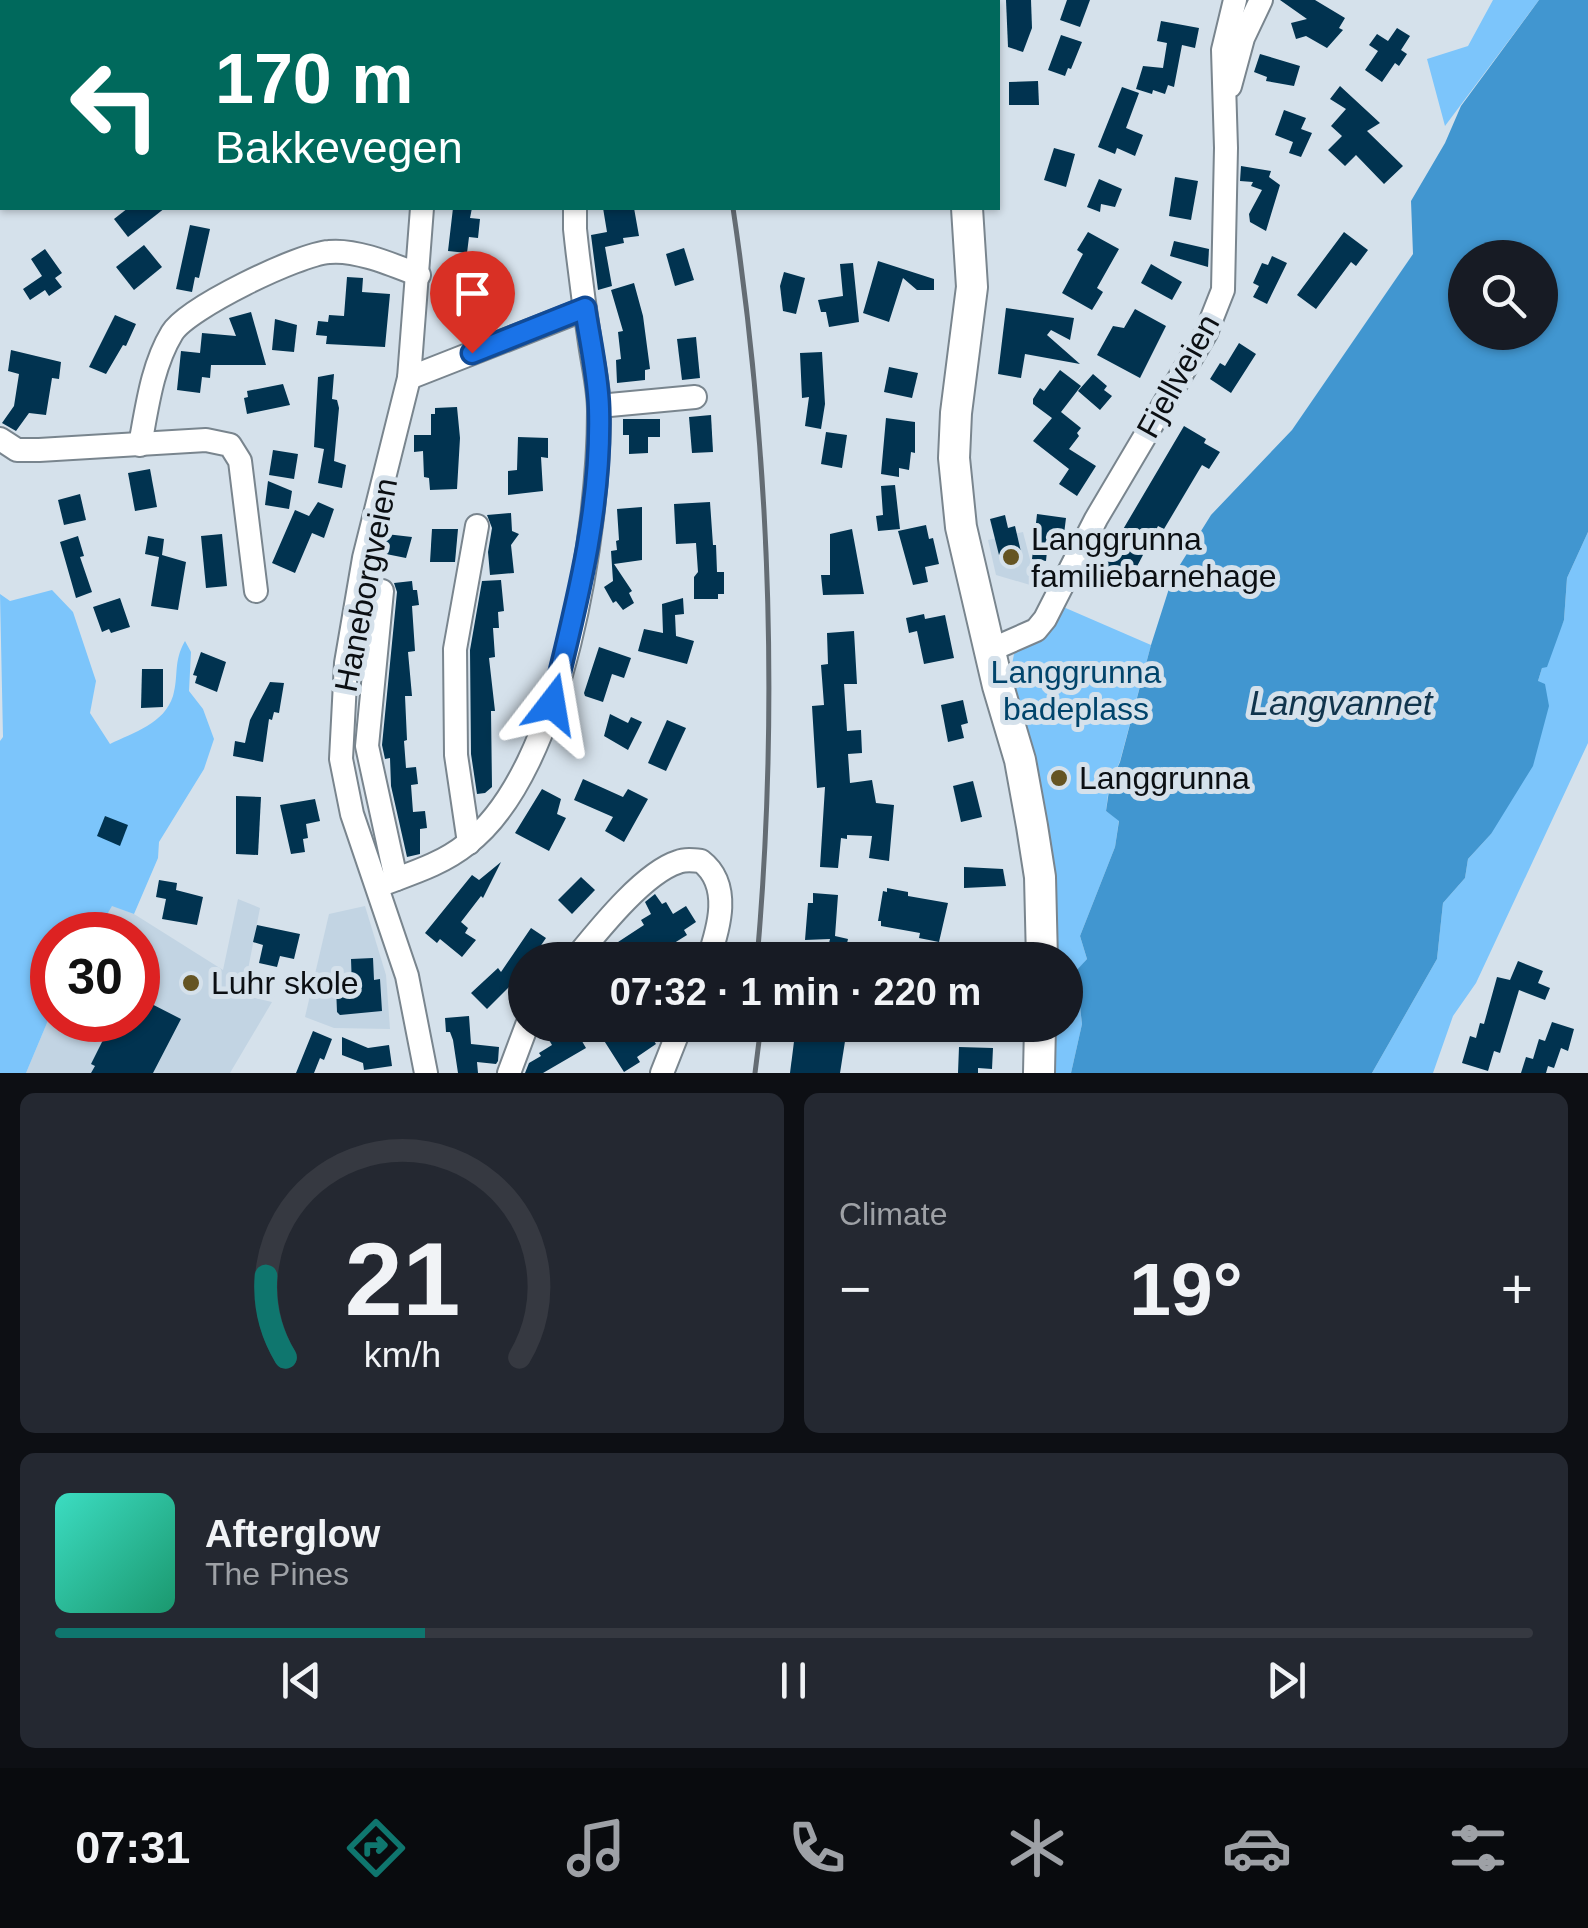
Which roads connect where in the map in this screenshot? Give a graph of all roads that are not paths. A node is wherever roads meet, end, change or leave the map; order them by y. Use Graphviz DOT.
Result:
graph roads {
  1 [pos="1235,0"];
  2 [pos="1260,0"];
  3 [pos="1225,102"];
  4 [pos="422,210"];
  5 [pos="575,210"];
  6 [pos="967,210"];
  7 [pos="419,275"];
  8 [pos="585,308"];
  9 [pos="410,378"];
  10 [pos="695,397"];
  11 [pos="599,406"];
  12 [pos="0,439"];
  13 [pos="140,445"];
  14 [pos="477,526"];
  15 [pos="256,591"];
  16 [pos="382,591"];
  17 [pos="994,651"];
  18 [pos="469,844"];
  19 [pos="387,882"];
  20 [pos="590,942"];
  21 [pos="712,942"];
  22 [pos="1042,942"];
  23 [pos="521,1042"];
  24 [pos="674,1042"];
  25 [pos="1040,1042"];
  26 [pos="426,1073"];
  27 [pos="510,1073"];
  28 [pos="662,1073"];
  29 [pos="1039,1073"];
  1 -- 3 [label="street, Fjellveien"];
  2 -- 3 [label="street"];
  3 -- 17 [label="street, Fjellveien"];
  4 -- 7 [label="street, Haneborgveien"];
  5 -- 8 [label="street"];
  6 -- 17 [label="main road"];
  7 -- 9 [label="street, Haneborgveien"];
  7 -- 13 [label="street"];
  8 -- 9 [label="street"];
  8 -- 11 [label="street"];
  9 -- 19 [label="street, Haneborgveien"];
  10 -- 11 [label="street"];
  11 -- 18 [label="street"];
  12 -- 13 [label="street"];
  13 -- 15 [label="street"];
  14 -- 18 [label="street"];
  16 -- 19 [label="street"];
  17 -- 22 [label="main road"];
  18 -- 19 [label="street"];
  19 -- 26 [label="street, Haneborgveien"];
  20 -- 21 [label="street"];
  23 -- 27 [label="street"];
  24 -- 28 [label="street"];
  25 -- 29 [label="main road"];
}
